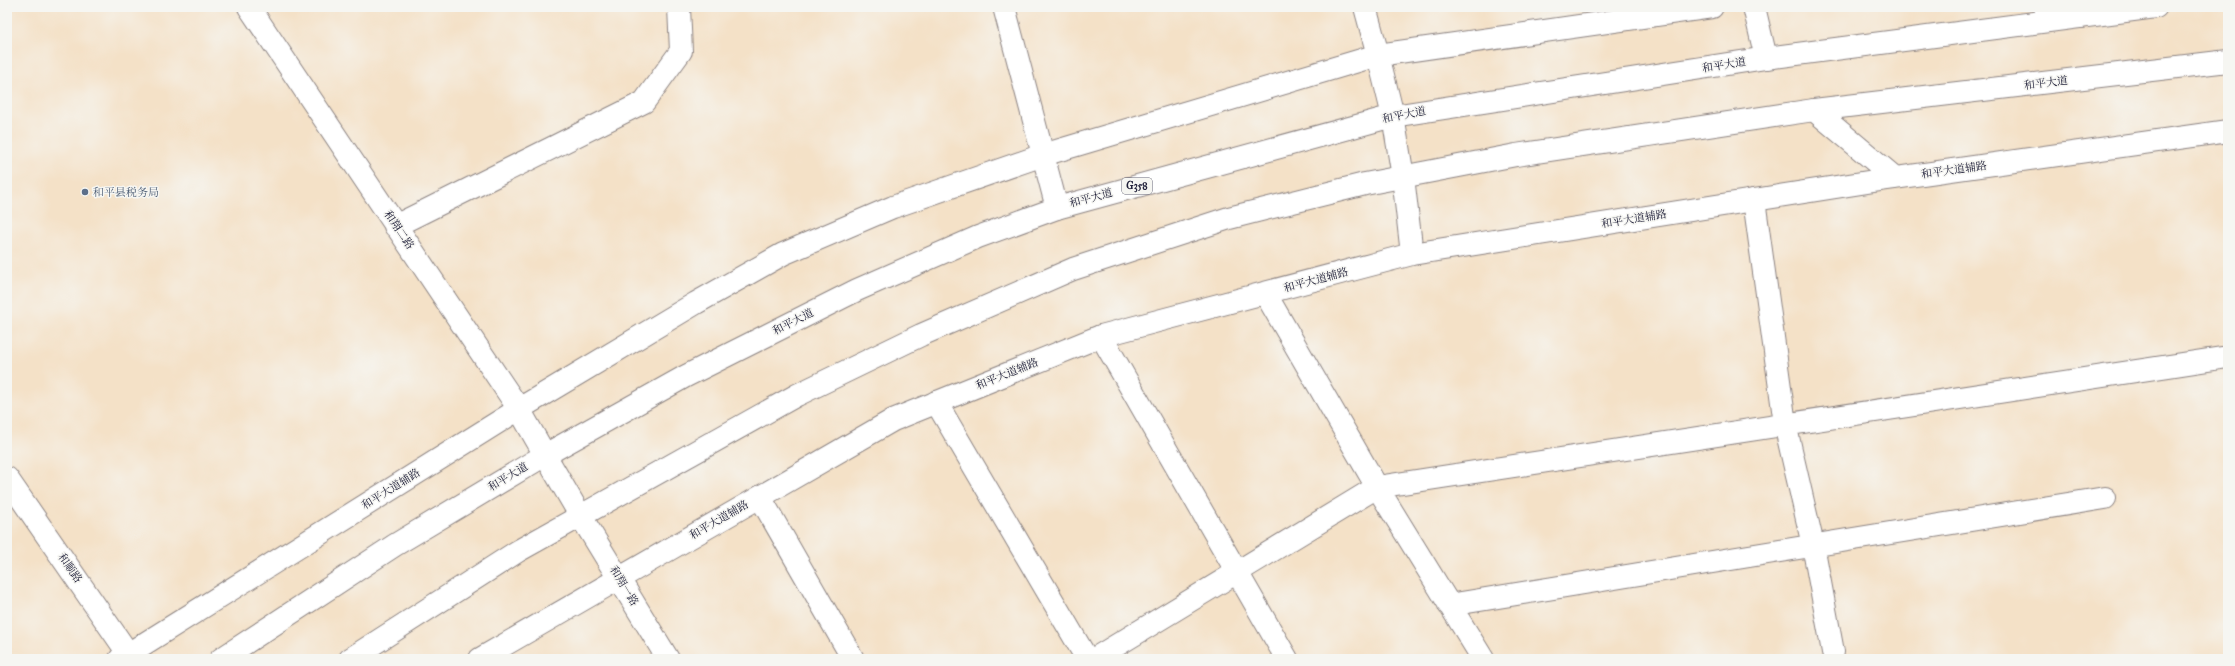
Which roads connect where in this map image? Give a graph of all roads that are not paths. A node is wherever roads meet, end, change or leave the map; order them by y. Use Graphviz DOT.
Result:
graph roads {
  1 [pos="250,7"];
  2 [pos="679,7"];
  3 [pos="1004,7"];
  4 [pos="1365,7"];
  5 [pos="1712,7"];
  6 [pos="1754,7"];
  7 [pos="2045,7"];
  8 [pos="2156,7"];
  9 [pos="2088,12"];
  10 [pos="1378,55"];
  11 [pos="1766,58"];
  12 [pos="2228,61"];
  13 [pos="1814,110"];
  14 [pos="1393,116"];
  15 [pos="2228,131"];
  16 [pos="1043,155"];
  17 [pos="1403,177"];
  18 [pos="1895,178"];
  19 [pos="1754,200"];
  20 [pos="1057,208"];
  21 [pos="395,226"];
  22 [pos="1412,254"];
  23 [pos="1265,293"];
  24 [pos="1101,336"];
  25 [pos="2228,357"];
  26 [pos="936,402"];
  27 [pos="520,409"];
  28 [pos="1785,424"];
  29 [pos="545,455"];
  30 [pos="7,478"];
  31 [pos="1376,487"];
  32 [pos="760,497"];
  33 [pos="2105,498"];
  34 [pos="580,514"];
  35 [pos="1813,545"];
  36 [pos="1236,573"];
  37 [pos="620,578"];
  38 [pos="1450,605"];
  39 [pos="1833,652"];
  40 [pos="127,657"];
  41 [pos="221,659"];
  42 [pos="350,659"];
  43 [pos="480,659"];
  44 [pos="668,659"];
  45 [pos="853,659"];
  46 [pos="1087,659"];
  47 [pos="1094,659"];
  48 [pos="1287,659"];
  49 [pos="1483,659"];
  1 -- 21 [label="main road, 和翔二路"];
  2 -- 21 [label="main road"];
  3 -- 16 [label="main road"];
  4 -- 10 [label="main road"];
  5 -- 10 [label="main road, 和平大道辅路"];
  6 -- 11 [label="main road"];
  7 -- 9 [label="main road"];
  8 -- 9 [label="main road, 和平大道 / G358"];
  9 -- 11 [label="main road, 和平大道 / G358"];
  10 -- 14 [label="main road"];
  10 -- 16 [label="main road, 和平大道辅路"];
  11 -- 14 [label="main road, 和平大道 / G358"];
  12 -- 13 [label="main road, 和平大道"];
  13 -- 17 [label="main road, 和平大道"];
  13 -- 18 [label="main road"];
  14 -- 17 [label="main road"];
  14 -- 20 [label="main road, 和平大道 / G358"];
  15 -- 18 [label="main road, 和平大道辅路"];
  16 -- 20 [label="main road"];
  16 -- 27 [label="main road, 和平大道辅路"];
  17 -- 22 [label="main road"];
  17 -- 34 [label="main road, 和平大道"];
  18 -- 19 [label="main road, 和平大道辅路"];
  19 -- 22 [label="main road, 和平大道辅路"];
  19 -- 28 [label="main road"];
  20 -- 29 [label="main road, 和平大道 / G358"];
  21 -- 27 [label="main road, 和翔二路"];
  22 -- 23 [label="main road, 和平大道辅路"];
  23 -- 24 [label="main road, 和平大道辅路"];
  23 -- 31 [label="main road"];
  24 -- 26 [label="main road, 和平大道辅路"];
  24 -- 36 [label="main road"];
  25 -- 28 [label="main road"];
  26 -- 32 [label="main road, 和平大道辅路"];
  26 -- 46 [label="main road"];
  27 -- 29 [label="main road, 和翔二路"];
  27 -- 40 [label="main road, 和平大道辅路"];
  28 -- 31 [label="main road"];
  28 -- 35 [label="main road"];
  29 -- 34 [label="main road, 和翔一路"];
  29 -- 41 [label="main road, 和平大道 / G358"];
  30 -- 40 [label="main road, 和顺路"];
  31 -- 36 [label="main road"];
  31 -- 38 [label="main road"];
  32 -- 37 [label="main road, 和平大道辅路"];
  32 -- 45 [label="main road"];
  33 -- 35 [label="main road"];
  34 -- 37 [label="main road, 和翔一路"];
  34 -- 42 [label="main road, 和平大道"];
  35 -- 38 [label="main road"];
  35 -- 39 [label="main road"];
  36 -- 47 [label="main road"];
  36 -- 48 [label="main road"];
  37 -- 43 [label="main road, 和平大道辅路"];
  37 -- 44 [label="main road, 和翔一路"];
  38 -- 49 [label="main road"];
}
